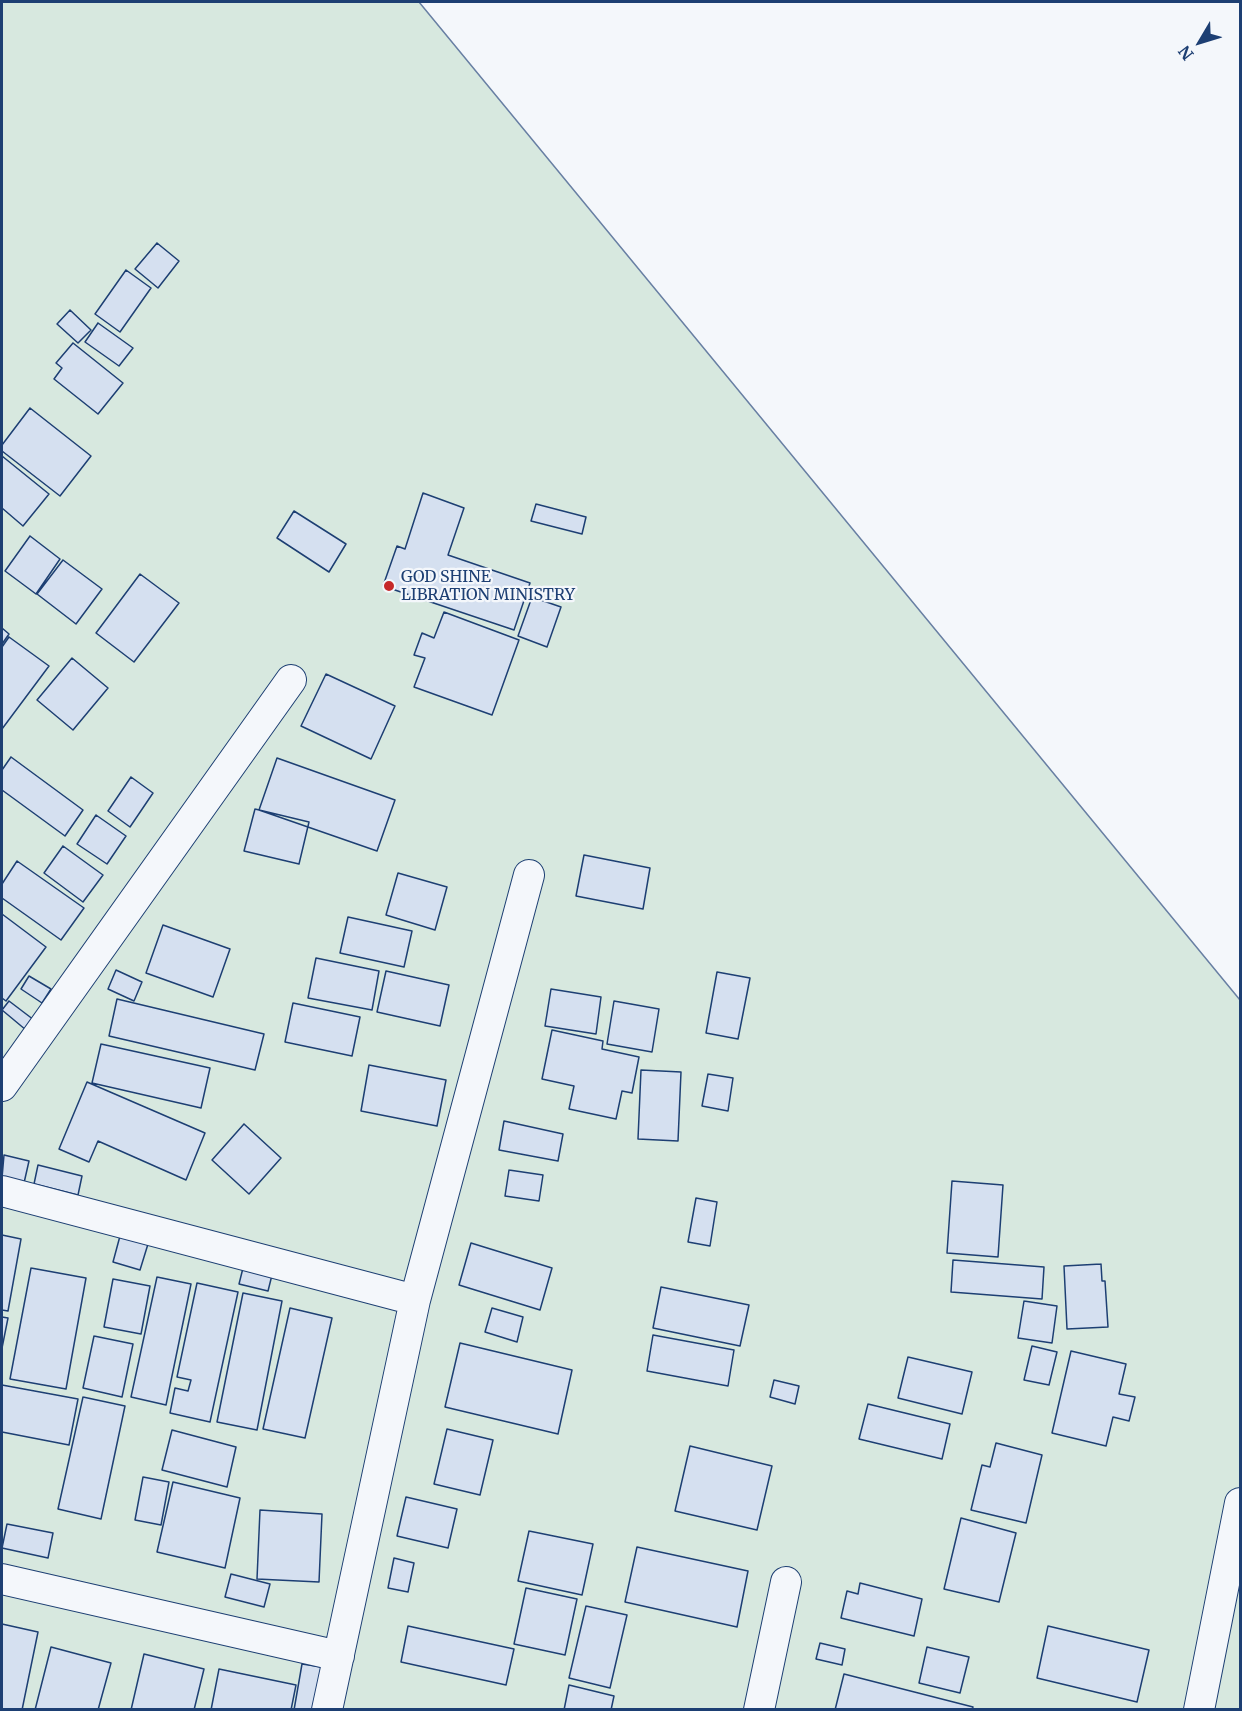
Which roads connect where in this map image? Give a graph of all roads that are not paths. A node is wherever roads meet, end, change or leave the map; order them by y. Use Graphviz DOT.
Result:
graph roads {
  1 [pos="291,680"];
  2 [pos="529,875"];
  3 [pos="2,1086"];
  4 [pos="2,1191"];
  5 [pos="415,1300"];
  6 [pos="1240,1503"];
  7 [pos="2,1579"];
  8 [pos="786,1582"];
  9 [pos="339,1656"];
  10 [pos="327,1710"];
  11 [pos="759,1710"];
  12 [pos="1199,1710"];
  1 -- 3 [label="street"];
  2 -- 5 [label="street"];
  4 -- 5 [label="street"];
  5 -- 9 [label="street"];
  6 -- 12 [label="street"];
  7 -- 9 [label="street"];
  8 -- 11 [label="street"];
  9 -- 10 [label="street"];
}
